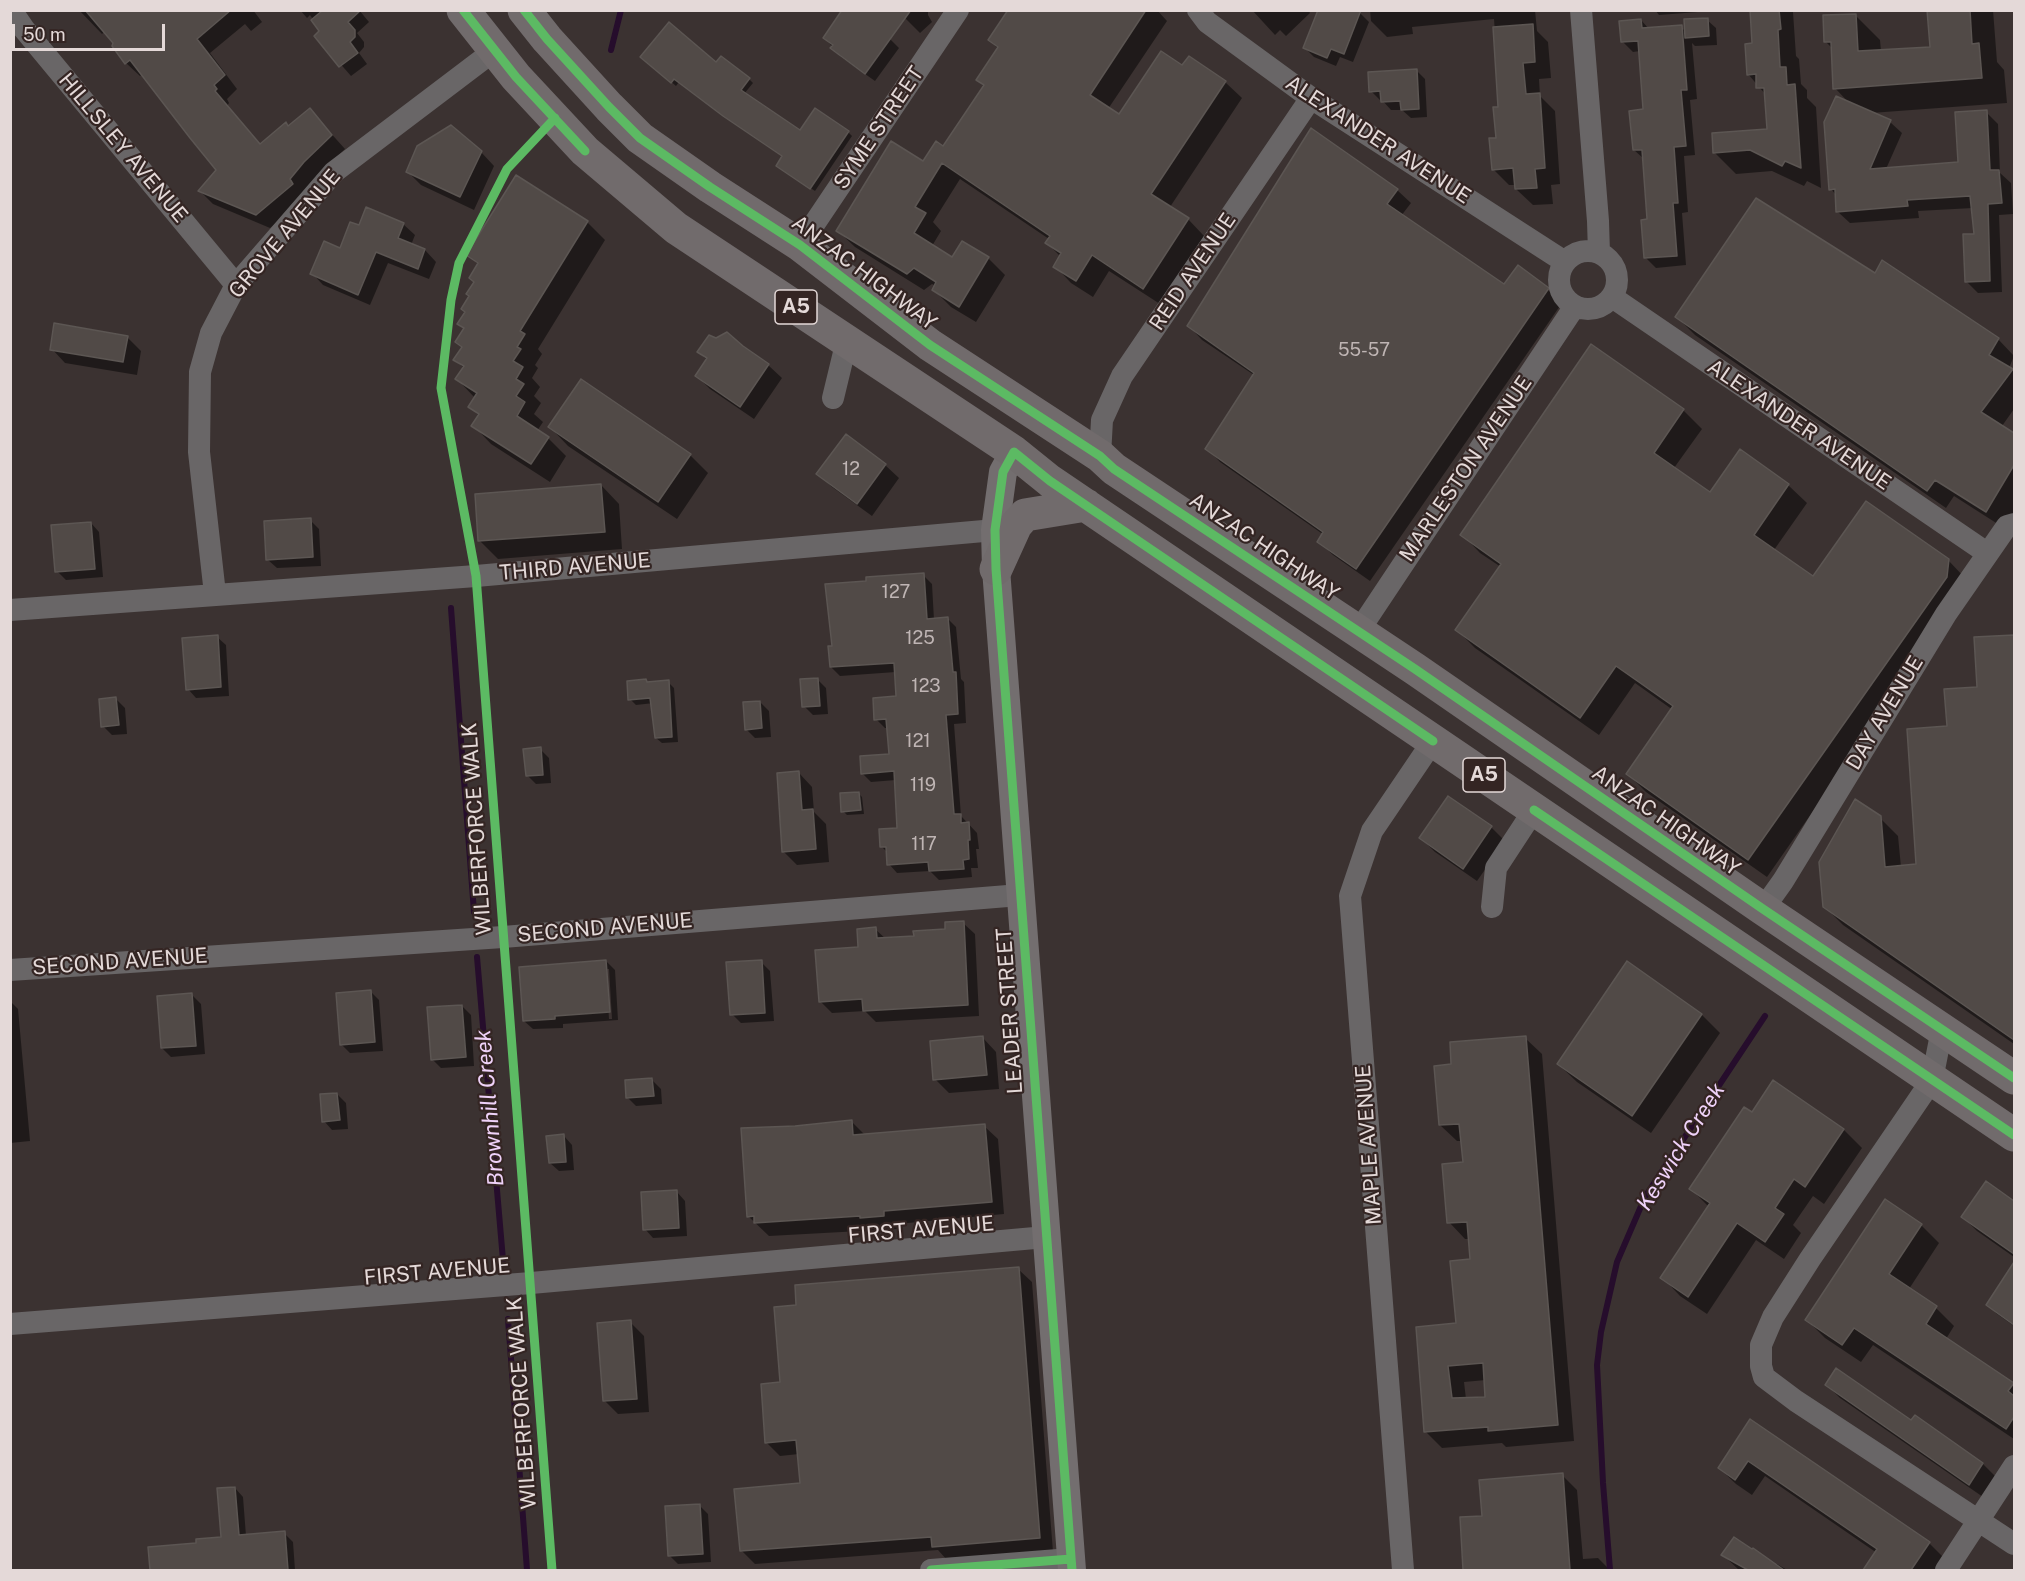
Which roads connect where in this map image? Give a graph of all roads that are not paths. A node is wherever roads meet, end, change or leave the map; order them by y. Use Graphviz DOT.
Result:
graph roads {
  1 [pos="463,10"];
  2 [pos="524,10"];
  3 [pos="958,10"];
  4 [pos="1198,10"];
  5 [pos="1581,10"];
  6 [pos="15,27"];
  7 [pos="495,50"];
  8 [pos="1311,98"];
  9 [pos="666,156"];
  10 [pos="745,209"];
  11 [pos="676,228"];
  12 [pos="800,245"];
  13 [pos="1599,252"];
  14 [pos="1565,262"];
  15 [pos="742,271"];
  16 [pos="236,285"];
  17 [pos="1612,297"];
  18 [pos="1575,306"];
  19 [pos="847,340"];
  20 [pos="930,345"];
  21 [pos="833,398"];
  22 [pos="1014,452"];
  23 [pos="1107,463"];
  24 [pos="1086,505"];
  25 [pos="2014,524"];
  26 [pos="995,530"];
  27 [pos="1232,549"];
  28 [pos="1987,553"];
  29 [pos="996,569"];
  30 [pos="1207,588"];
  31 [pos="215,594"];
  32 [pos="10,610"];
  33 [pos="1358,632"];
  34 [pos="1415,669"];
  35 [pos="1491,721"];
  36 [pos="1433,741"];
  37 [pos="1534,810"];
  38 [pos="1663,840"];
  39 [pos="1636,878"];
  40 [pos="1020,894"];
  41 [pos="1492,907"];
  42 [pos="1763,909"];
  43 [pos="10,970"];
  44 [pos="1942,1029"];
  45 [pos="2014,1078"];
  46 [pos="1932,1080"];
  47 [pos="2014,1135"];
  48 [pos="1046,1237"];
  49 [pos="10,1324"];
  50 [pos="2014,1466"];
  51 [pos="1979,1520"];
  52 [pos="2014,1544"];
  53 [pos="1071,1565"];
  54 [pos="931,1570"];
  55 [pos="1402,1570"];
  56 [pos="1946,1570"];
  1 -- 7 [label="highway, A5"];
  2 -- 9 [label="highway, ANZAC HIGHWAY / A5"];
  3 -- 12 [label="street, SYME STREET"];
  4 -- 8 [label="street, ALEXANDER AVENUE"];
  5 -- 13 [label="street"];
  6 -- 16 [label="street, HILLSLEY AVENUE"];
  7 -- 11 [label="highway, A5"];
  7 -- 16 [label="street, GROVE AVENUE"];
  8 -- 14 [label="street, ALEXANDER AVENUE"];
  8 -- 23 [label="street, REID AVENUE"];
  9 -- 10 [label="highway, ANZAC HIGHWAY / A5"];
  9 -- 11 [label="highway"];
  10 -- 12 [label="highway, ANZAC HIGHWAY / A5"];
  10 -- 15 [label="highway"];
  11 -- 15 [label="highway, A5"];
  12 -- 20 [label="highway, ANZAC HIGHWAY / A5"];
  13 -- 14 [label="street"];
  13 -- 17 [label="street"];
  14 -- 18 [label="street"];
  15 -- 19 [label="highway, A5"];
  16 -- 31 [label="street, GROVE AVENUE"];
  17 -- 18 [label="street"];
  17 -- 28 [label="street, ALEXANDER AVENUE"];
  18 -- 33 [label="street, MARLESTON AVENUE"];
  19 -- 21 [label="street"];
  19 -- 22 [label="highway, A5"];
  20 -- 22 [label="highway"];
  20 -- 23 [label="highway, ANZAC HIGHWAY / A5"];
  22 -- 23 [label="highway"];
  22 -- 24 [label="highway, A5"];
  22 -- 26 [label="main road, LEADER STREET"];
  23 -- 27 [label="highway, ANZAC HIGHWAY / A5"];
  24 -- 29 [label="highway"];
  24 -- 30 [label="highway, A5"];
  25 -- 28 [label="street, DAY AVENUE"];
  26 -- 29 [label="main road, LEADER STREET"];
  26 -- 31 [label="street, THIRD AVENUE"];
  27 -- 30 [label="highway"];
  27 -- 33 [label="highway, ANZAC HIGHWAY / A5"];
  28 -- 42 [label="street, DAY AVENUE"];
  29 -- 40 [label="main road, LEADER STREET"];
  30 -- 36 [label="highway, A5"];
  31 -- 32 [label="street, THIRD AVENUE"];
  33 -- 34 [label="highway, ANZAC HIGHWAY / A5"];
  34 -- 35 [label="highway, ANZAC HIGHWAY / A5"];
  34 -- 36 [label="highway"];
  35 -- 36 [label="highway"];
  35 -- 38 [label="highway, ANZAC HIGHWAY / A5"];
  36 -- 37 [label="highway, A5"];
  36 -- 55 [label="street, MAPLE AVENUE"];
  37 -- 39 [label="highway, A5"];
  37 -- 41 [label="street"];
  38 -- 39 [label="highway"];
  38 -- 42 [label="highway, ANZAC HIGHWAY / A5"];
  39 -- 46 [label="highway, A5"];
  40 -- 43 [label="street, SECOND AVENUE"];
  40 -- 48 [label="main road, LEADER STREET"];
  42 -- 44 [label="highway, ANZAC HIGHWAY / A5"];
  44 -- 45 [label="highway, ANZAC HIGHWAY / A5"];
  44 -- 46 [label="street"];
  46 -- 47 [label="highway, A5"];
  46 -- 51 [label="street"];
  48 -- 49 [label="street, FIRST AVENUE"];
  48 -- 53 [label="main road, LEADER STREET"];
  50 -- 51 [label="street"];
  51 -- 52 [label="street"];
  51 -- 56 [label="street"];
  53 -- 54 [label="street"];
}
